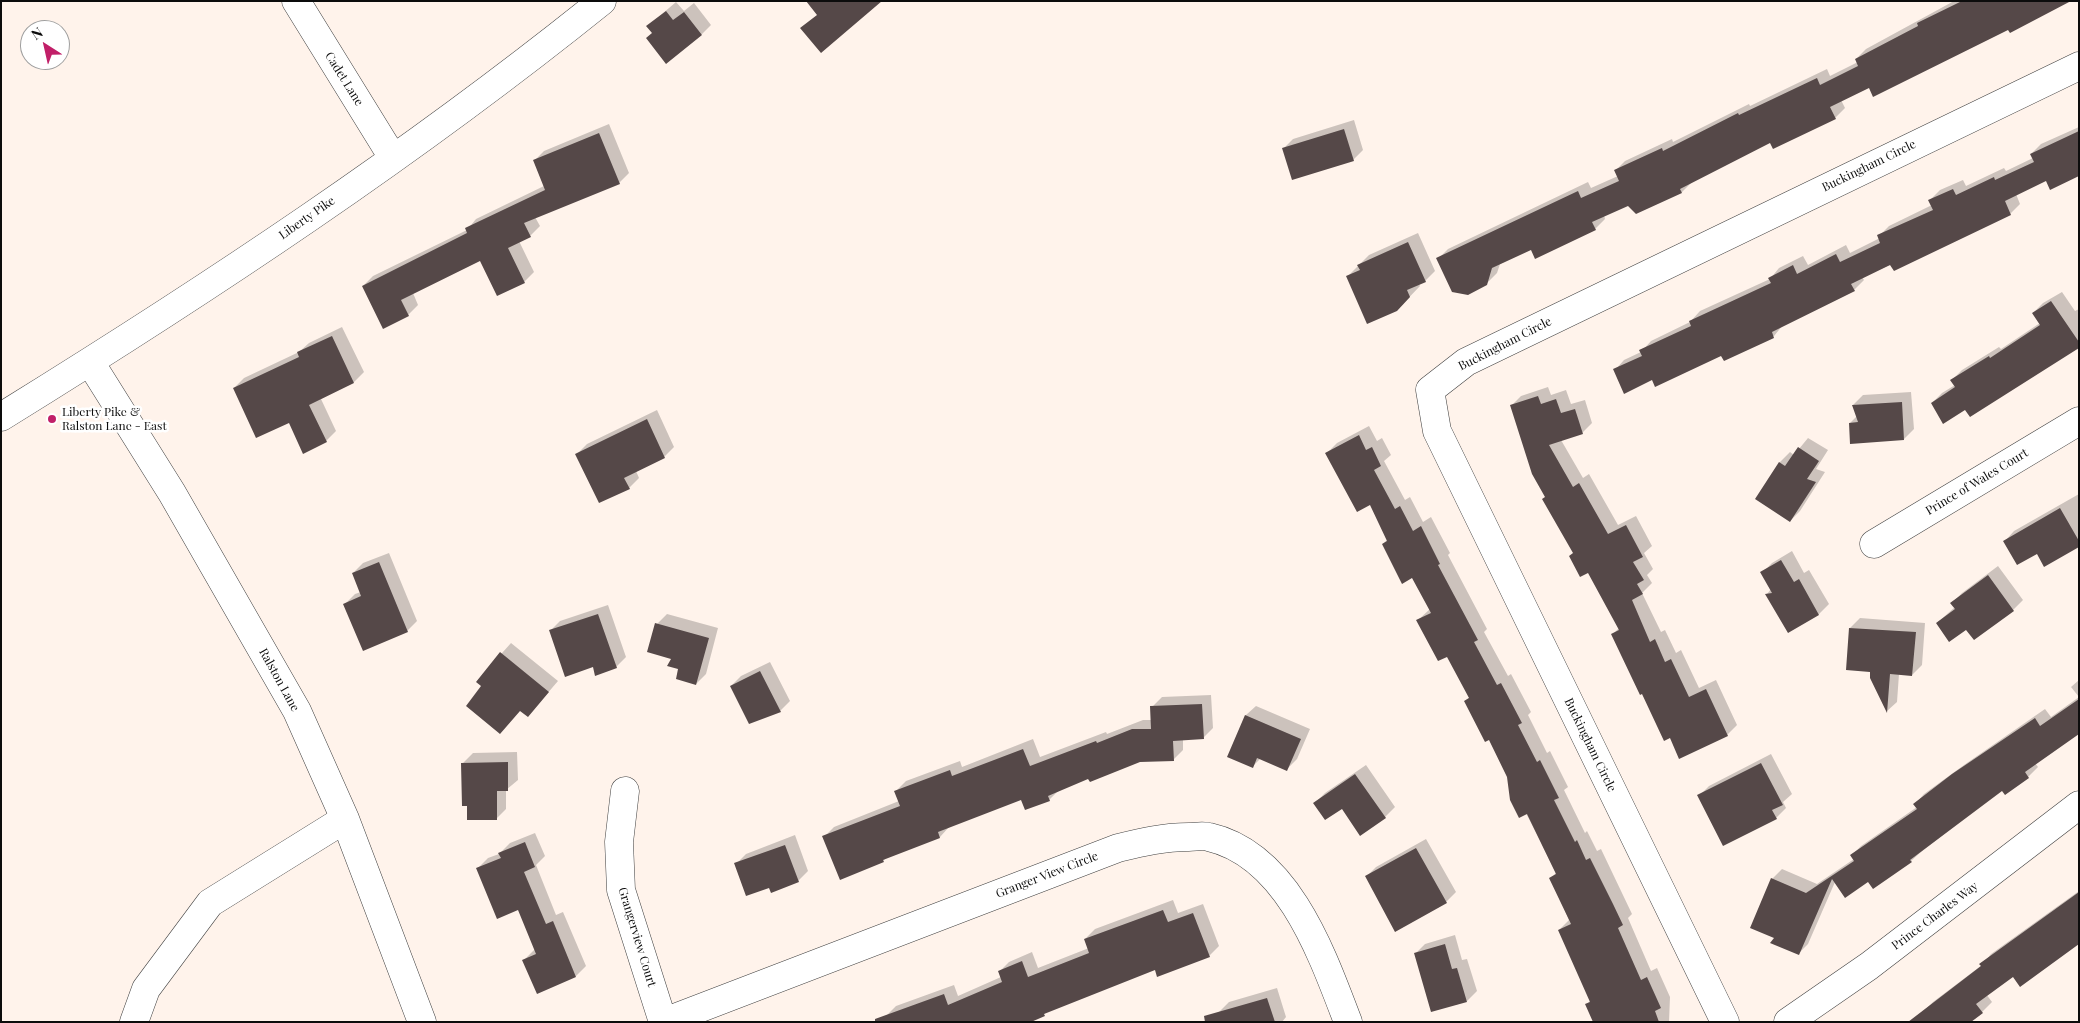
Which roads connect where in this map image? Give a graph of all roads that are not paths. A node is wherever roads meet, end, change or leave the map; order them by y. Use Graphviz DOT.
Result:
graph roads {
  1 [pos="296,1"];
  2 [pos="602,1"];
  3 [pos="2079,66"];
  4 [pos="393,158"];
  5 [pos="90,362"];
  6 [pos="1,417"];
  7 [pos="2079,421"];
  8 [pos="1874,544"];
  9 [pos="625,791"];
  10 [pos="2079,805"];
  11 [pos="345,819"];
  12 [pos="134,1022"];
  13 [pos="422,1022"];
  14 [pos="664,1022"];
  15 [pos="1348,1022"];
  16 [pos="1725,1022"];
  17 [pos="1788,1022"];
  1 -- 4 [label="street, Cadet Lane"];
  2 -- 4 [label="street, Liberty Pike"];
  3 -- 16 [label="street, Buckingham Circle"];
  4 -- 5 [label="street, Liberty Pike"];
  5 -- 6 [label="street, Liberty Pike"];
  5 -- 11 [label="street, Ralston Lane"];
  7 -- 8 [label="street, Prince of Wales Court"];
  9 -- 14 [label="street, Grangerview Court"];
  10 -- 17 [label="street, Prince Charles Way"];
  11 -- 12 [label="street"];
  11 -- 13 [label="street, Ralston Lane"];
  14 -- 15 [label="street, Granger View Circle"];
}
